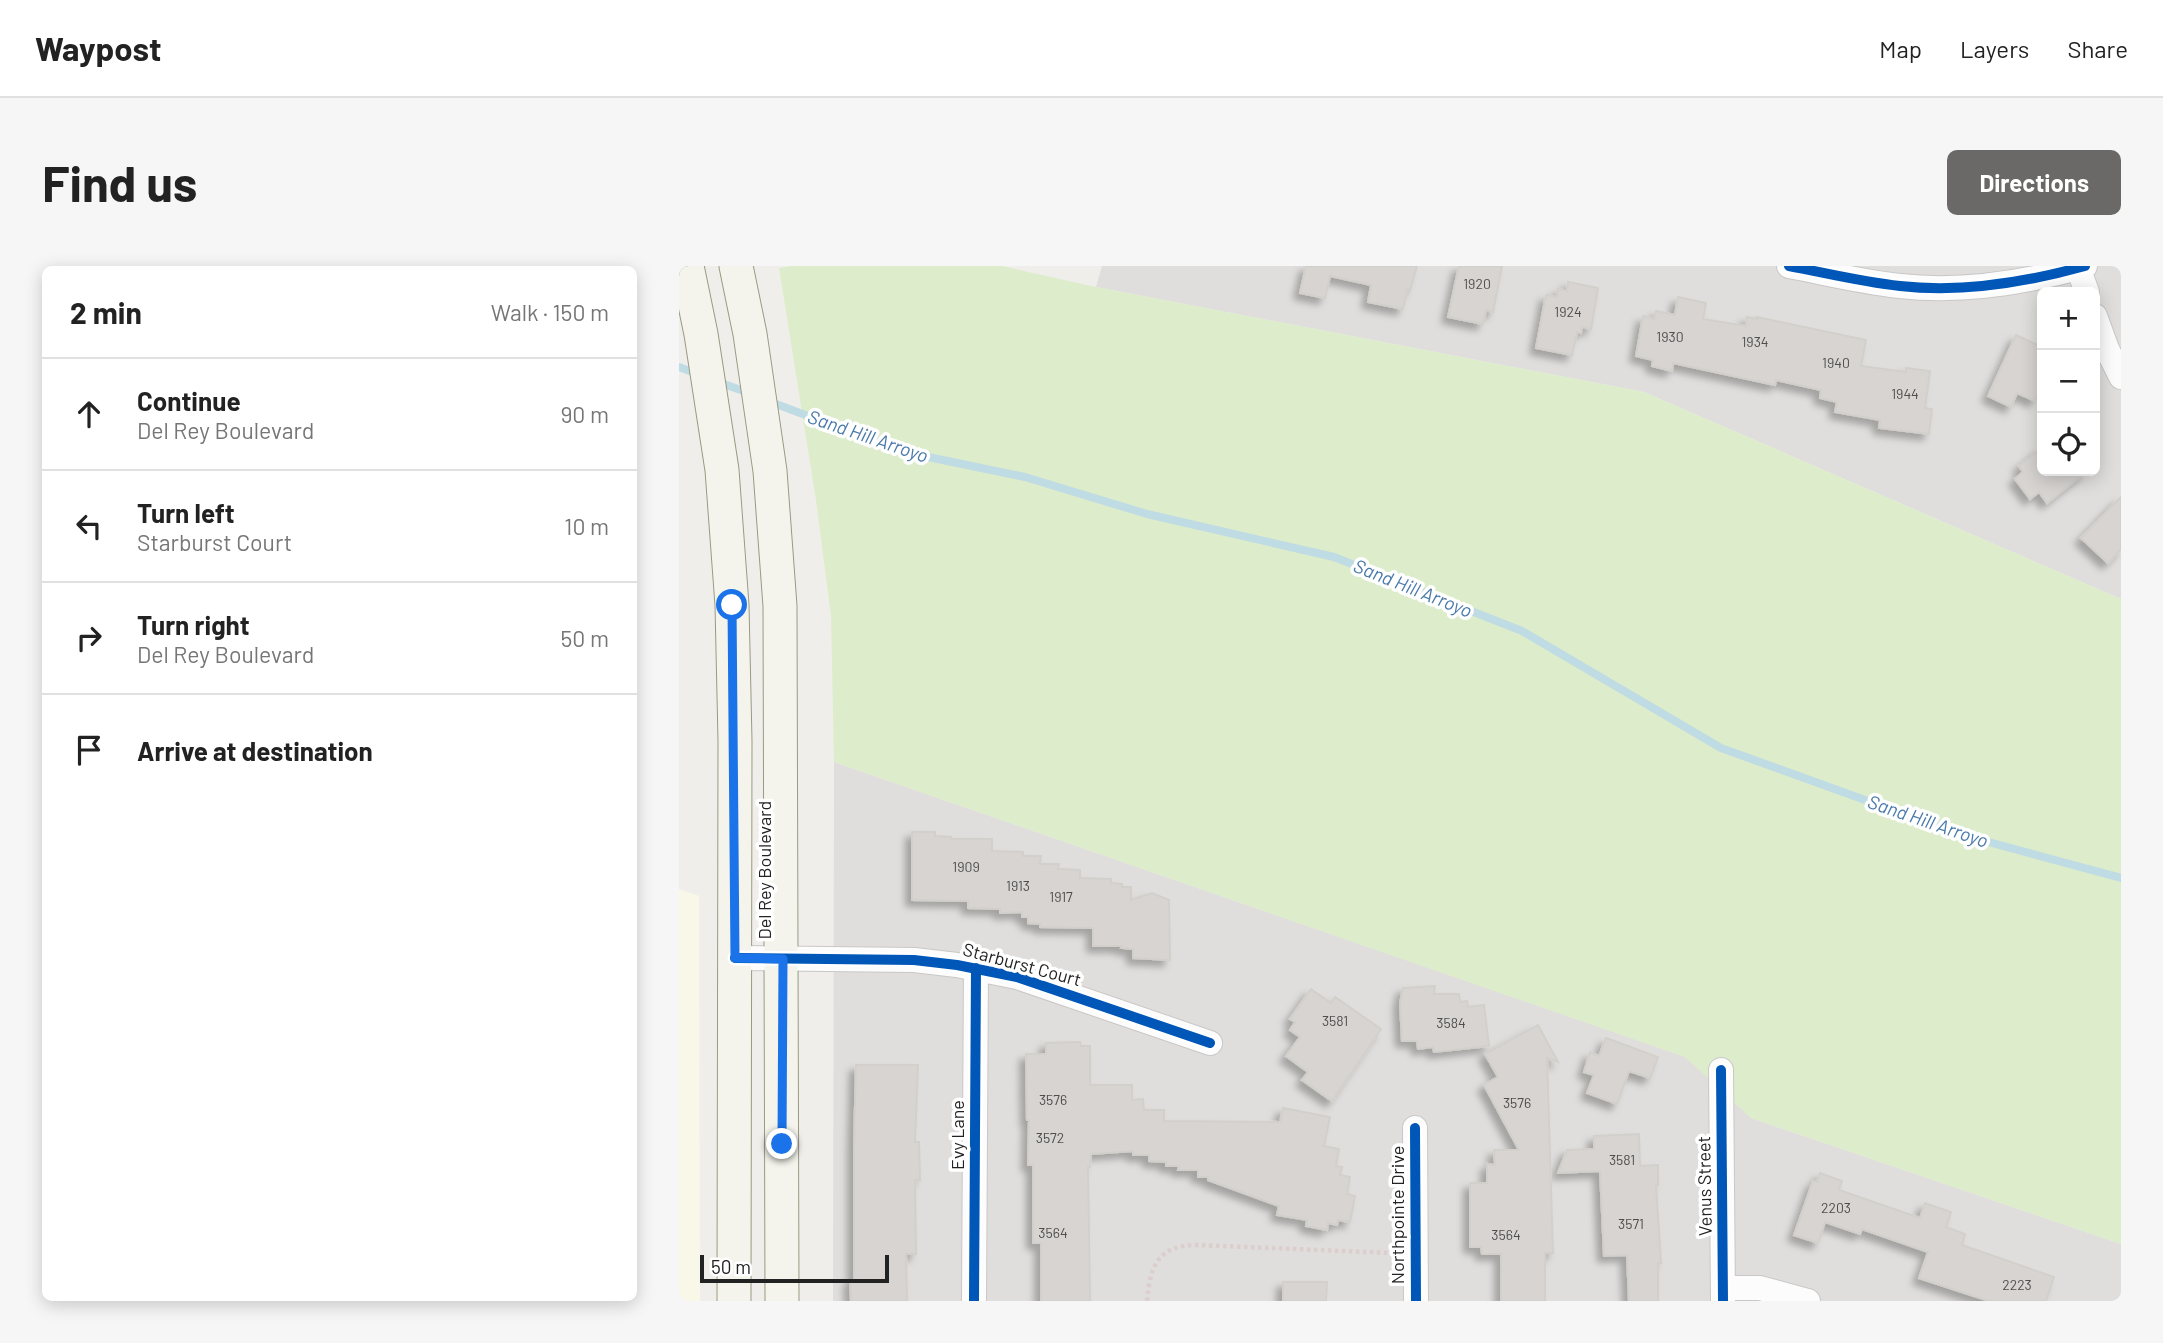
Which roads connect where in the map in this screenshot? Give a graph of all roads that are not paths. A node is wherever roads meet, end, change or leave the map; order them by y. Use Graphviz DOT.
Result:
graph roads {
  1 [pos="687,266"];
  2 [pos="1789,266"];
  3 [pos="2081,267"];
  4 [pos="738,278"];
  5 [pos="2086,287"];
  6 [pos="2100,330"];
  7 [pos="2121,377"];
  8 [pos="735,958"];
  9 [pos="783,959"];
  10 [pos="976,968"];
  11 [pos="1210,1043"];
  12 [pos="1721,1070"];
  13 [pos="1415,1128"];
  14 [pos="1723,1294"];
  15 [pos="734,1301"];
  16 [pos="782,1301"];
  17 [pos="975,1301"];
  18 [pos="1416,1301"];
  19 [pos="1808,1301"];
  1 -- 8 [label="main road, Del Rey Boulevard"];
  2 -- 3 [label="street"];
  3 -- 5 [label="street"];
  4 -- 9 [label="main road, Del Rey Boulevard"];
  6 -- 7 [label="street"];
  8 -- 9 [label="street, Starburst Court"];
  8 -- 15 [label="main road, Del Rey Boulevard"];
  9 -- 10 [label="street, Starburst Court"];
  9 -- 16 [label="main road, Del Rey Boulevard"];
  10 -- 11 [label="street, Starburst Court"];
  10 -- 17 [label="street, Evy Lane"];
  12 -- 14 [label="street, Venus Street"];
  13 -- 18 [label="street, Northpointe Drive"];
  14 -- 19 [label="street"];
}
